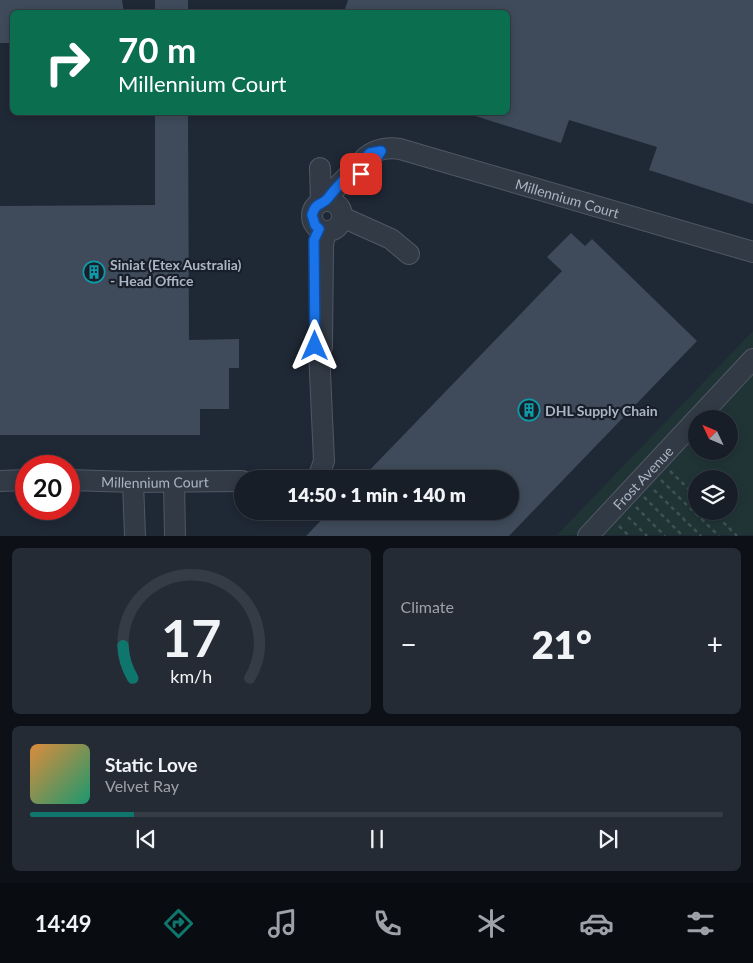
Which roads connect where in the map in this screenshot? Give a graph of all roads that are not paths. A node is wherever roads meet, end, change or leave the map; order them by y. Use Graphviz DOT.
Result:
graph roads {
  1 [pos="320,168"];
  2 [pos="331,206"];
  3 [pos="323,230"];
  4 [pos="753,252"];
  5 [pos="409,254"];
  6 [pos="753,359"];
  7 [pos="705,410"];
  8 [pos="688,429"];
  9 [pos="321,470"];
  10 [pos="15,480"];
  11 [pos="80,480"];
  12 [pos="0,481"];
  13 [pos="234,481"];
  14 [pos="133,482"];
  15 [pos="174,482"];
  16 [pos="135,536"];
  17 [pos="175,536"];
  18 [pos="588,536"];
  1 -- 2 [label="lane"];
  2 -- 3 [label="lane"];
  2 -- 3 [label="lane"];
  2 -- 4 [label="lane, Millennium Court"];
  2 -- 5 [label="lane"];
  3 -- 9 [label="lane"];
  6 -- 7 [label="lane, Frost Avenue"];
  8 -- 18 [label="lane, Frost Avenue"];
  10 -- 12 [label="lane"];
  11 -- 14 [label="lane, Millennium Court"];
  13 -- 15 [label="lane, Millennium Court"];
  14 -- 15 [label="lane, Millennium Court"];
  14 -- 16 [label="lane"];
  15 -- 17 [label="lane"];
}
